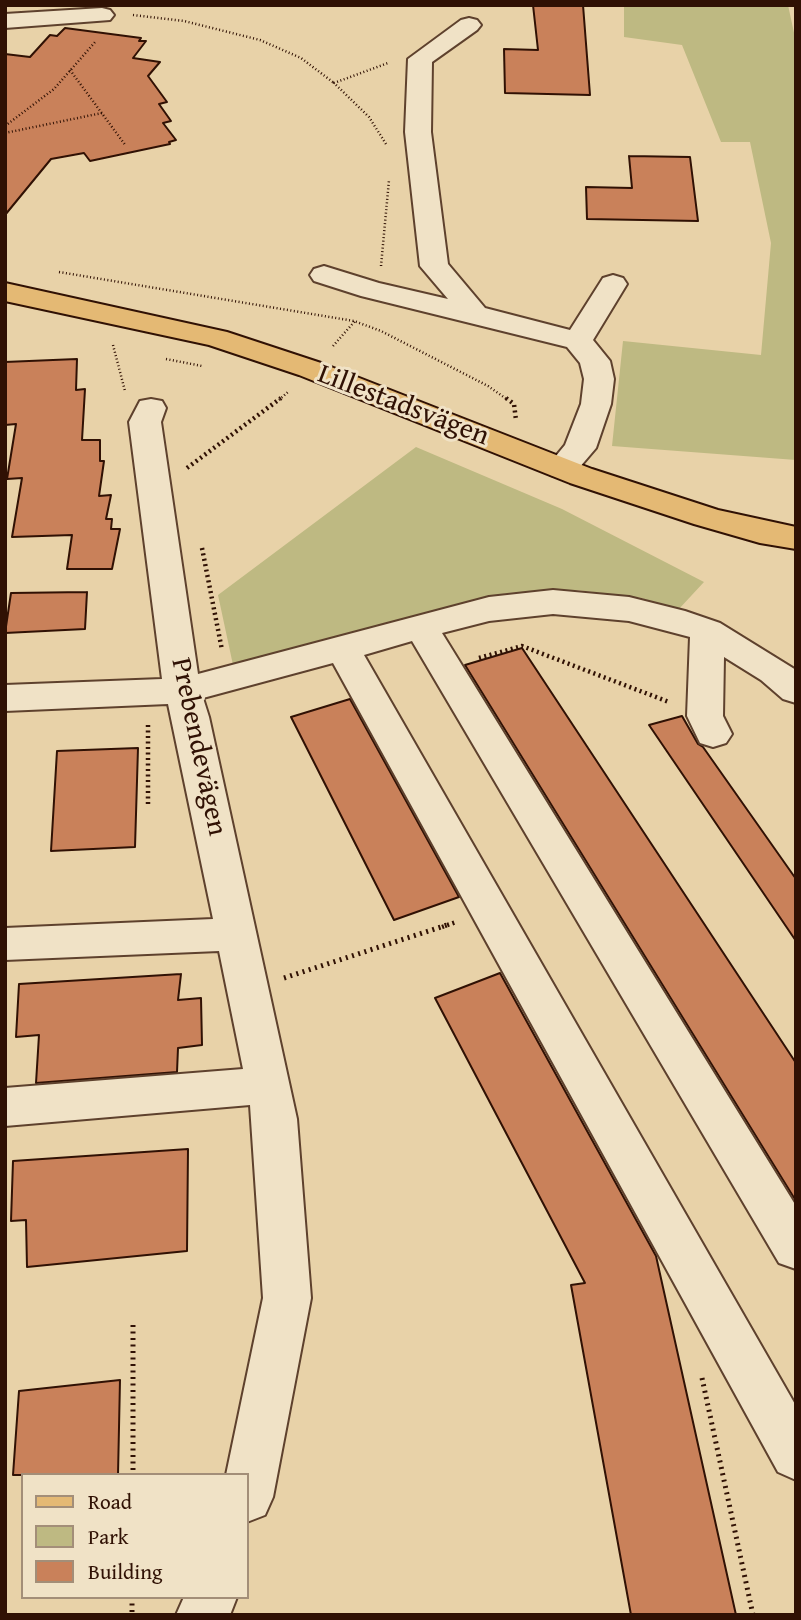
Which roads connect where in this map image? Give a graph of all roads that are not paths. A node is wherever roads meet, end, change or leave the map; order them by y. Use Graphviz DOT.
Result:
graph roads {
  1 [pos="110,15"];
  2 [pos="5,21"];
  3 [pos="469,25"];
  4 [pos="324,275"];
  5 [pos="613,284"];
  6 [pos="5,292"];
  7 [pos="471,313"];
  8 [pos="578,341"];
  9 [pos="151,408"];
  10 [pos="562,468"];
  11 [pos="796,538"];
  12 [pos="421,627"];
  13 [pos="708,631"];
  14 [pos="342,648"];
  15 [pos="796,690"];
  16 [pos="165,692"];
  17 [pos="5,698"];
  18 [pos="709,725"];
  19 [pos="236,933"];
  20 [pos="5,944"];
  21 [pos="269,1085"];
  22 [pos="5,1107"];
  23 [pos="796,1248"];
  24 [pos="796,1455"];
  25 [pos="248,1492"];
  1 -- 2 [label="street"];
  3 -- 7 [label="street"];
  4 -- 7 [label="street"];
  5 -- 8 [label="street"];
  6 -- 10 [label="main road, Lillestadsvägen"];
  7 -- 8 [label="street"];
  8 -- 10 [label="street"];
  9 -- 16 [label="street, Prebendevägen"];
  10 -- 11 [label="main road, Lillestadsvägen"];
  12 -- 13 [label="street"];
  12 -- 14 [label="street"];
  12 -- 23 [label="street"];
  13 -- 15 [label="street"];
  13 -- 18 [label="street"];
  14 -- 16 [label="street"];
  14 -- 24 [label="street"];
  16 -- 17 [label="street"];
  16 -- 19 [label="street, Prebendevägen"];
  19 -- 20 [label="street"];
  19 -- 21 [label="street, Prebendevägen"];
  21 -- 22 [label="street"];
  21 -- 25 [label="street, Prebendevägen"];
}
